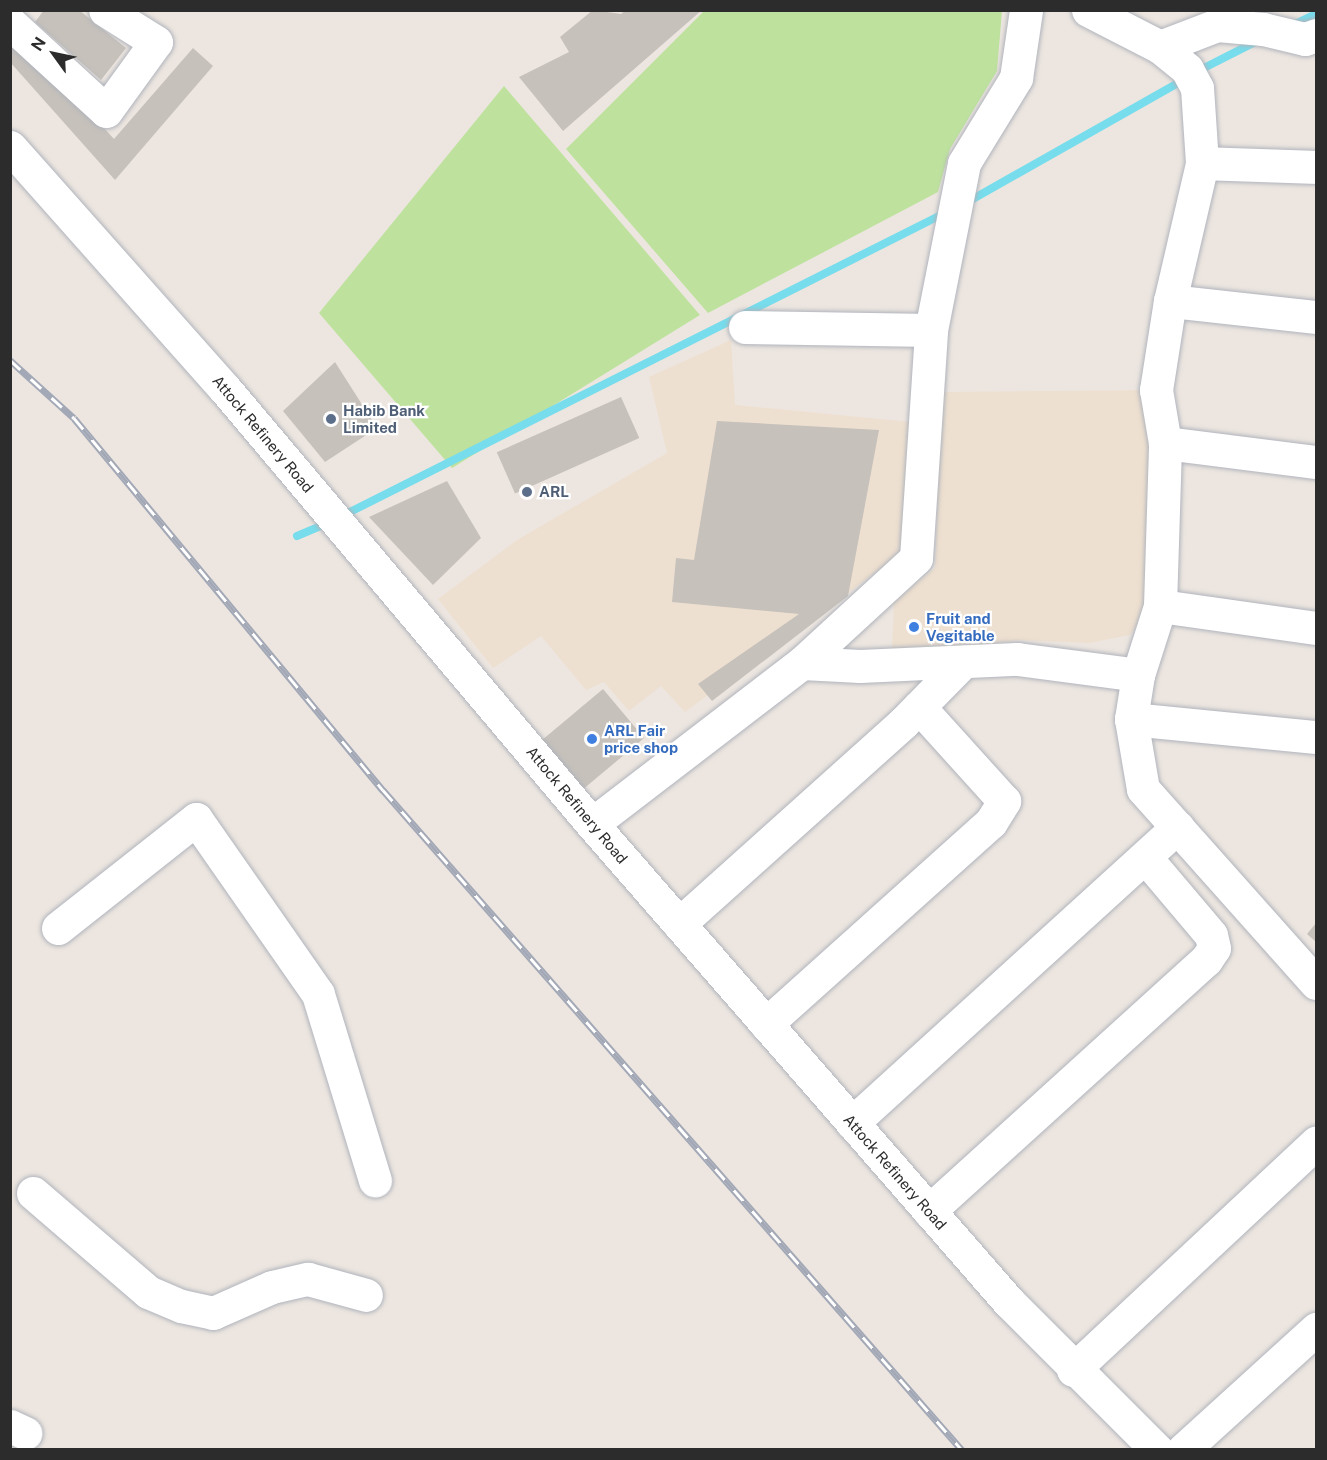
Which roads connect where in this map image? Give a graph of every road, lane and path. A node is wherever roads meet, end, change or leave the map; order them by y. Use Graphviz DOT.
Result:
graph roads {
  1 [pos="105,10"];
  2 [pos="1026,10"];
  3 [pos="1088,10"];
  4 [pos="10,23"];
  5 [pos="1311,37"];
  6 [pos="1160,47"];
  7 [pos="10,147"];
  8 [pos="1202,163"];
  9 [pos="1317,167"];
  10 [pos="1170,301"];
  11 [pos="1317,316"];
  12 [pos="746,327"];
  13 [pos="931,330"];
  14 [pos="1165,443"];
  15 [pos="1317,462"];
  16 [pos="1160,606"];
  17 [pos="1317,628"];
  18 [pos="963,662"];
  19 [pos="802,663"];
  20 [pos="1138,675"];
  21 [pos="919,707"];
  22 [pos="1131,719"];
  23 [pos="1317,737"];
  24 [pos="592,824"];
  25 [pos="1177,827"];
  26 [pos="1145,857"];
  27 [pos="679,924"];
  28 [pos="58,928"];
  29 [pos="1317,983"];
  30 [pos="766,1024"];
  31 [pos="852,1123"];
  32 [pos="1317,1143"];
  33 [pos="375,1180"];
  34 [pos="33,1193"];
  35 [pos="929,1211"];
  36 [pos="366,1295"];
  37 [pos="1317,1329"];
  38 [pos="1073,1370"];
  39 [pos="1157,1449"];
  40 [pos="1184,1449"];
  1 -- 4 [label="street"];
  2 -- 13 [label="street"];
  3 -- 6 [label="street"];
  5 -- 6 [label="street"];
  6 -- 8 [label="street"];
  7 -- 24 [label="street, Attock Refinery Road"];
  8 -- 9 [label="street"];
  8 -- 10 [label="street"];
  10 -- 11 [label="street"];
  10 -- 14 [label="street"];
  12 -- 13 [label="street"];
  13 -- 19 [label="street"];
  14 -- 15 [label="street"];
  14 -- 16 [label="street"];
  16 -- 17 [label="street"];
  16 -- 20 [label="street"];
  18 -- 19 [label="street"];
  18 -- 20 [label="street"];
  18 -- 21 [label="street"];
  19 -- 24 [label="street"];
  20 -- 22 [label="street"];
  21 -- 27 [label="street"];
  21 -- 30 [label="street"];
  22 -- 23 [label="street"];
  22 -- 25 [label="street"];
  24 -- 27 [label="street, Attock Refinery Road"];
  25 -- 26 [label="street"];
  25 -- 29 [label="street"];
  26 -- 31 [label="street"];
  26 -- 35 [label="street"];
  27 -- 30 [label="street, Attock Refinery Road"];
  28 -- 33 [label="street"];
  30 -- 31 [label="street, Attock Refinery Road"];
  31 -- 35 [label="street, Attock Refinery Road"];
  32 -- 38 [label="street"];
  34 -- 36 [label="street"];
  35 -- 38 [label="street, Attock Refinery Road"];
  37 -- 40 [label="street"];
  38 -- 39 [label="street, Attock Refinery Road"];
}
